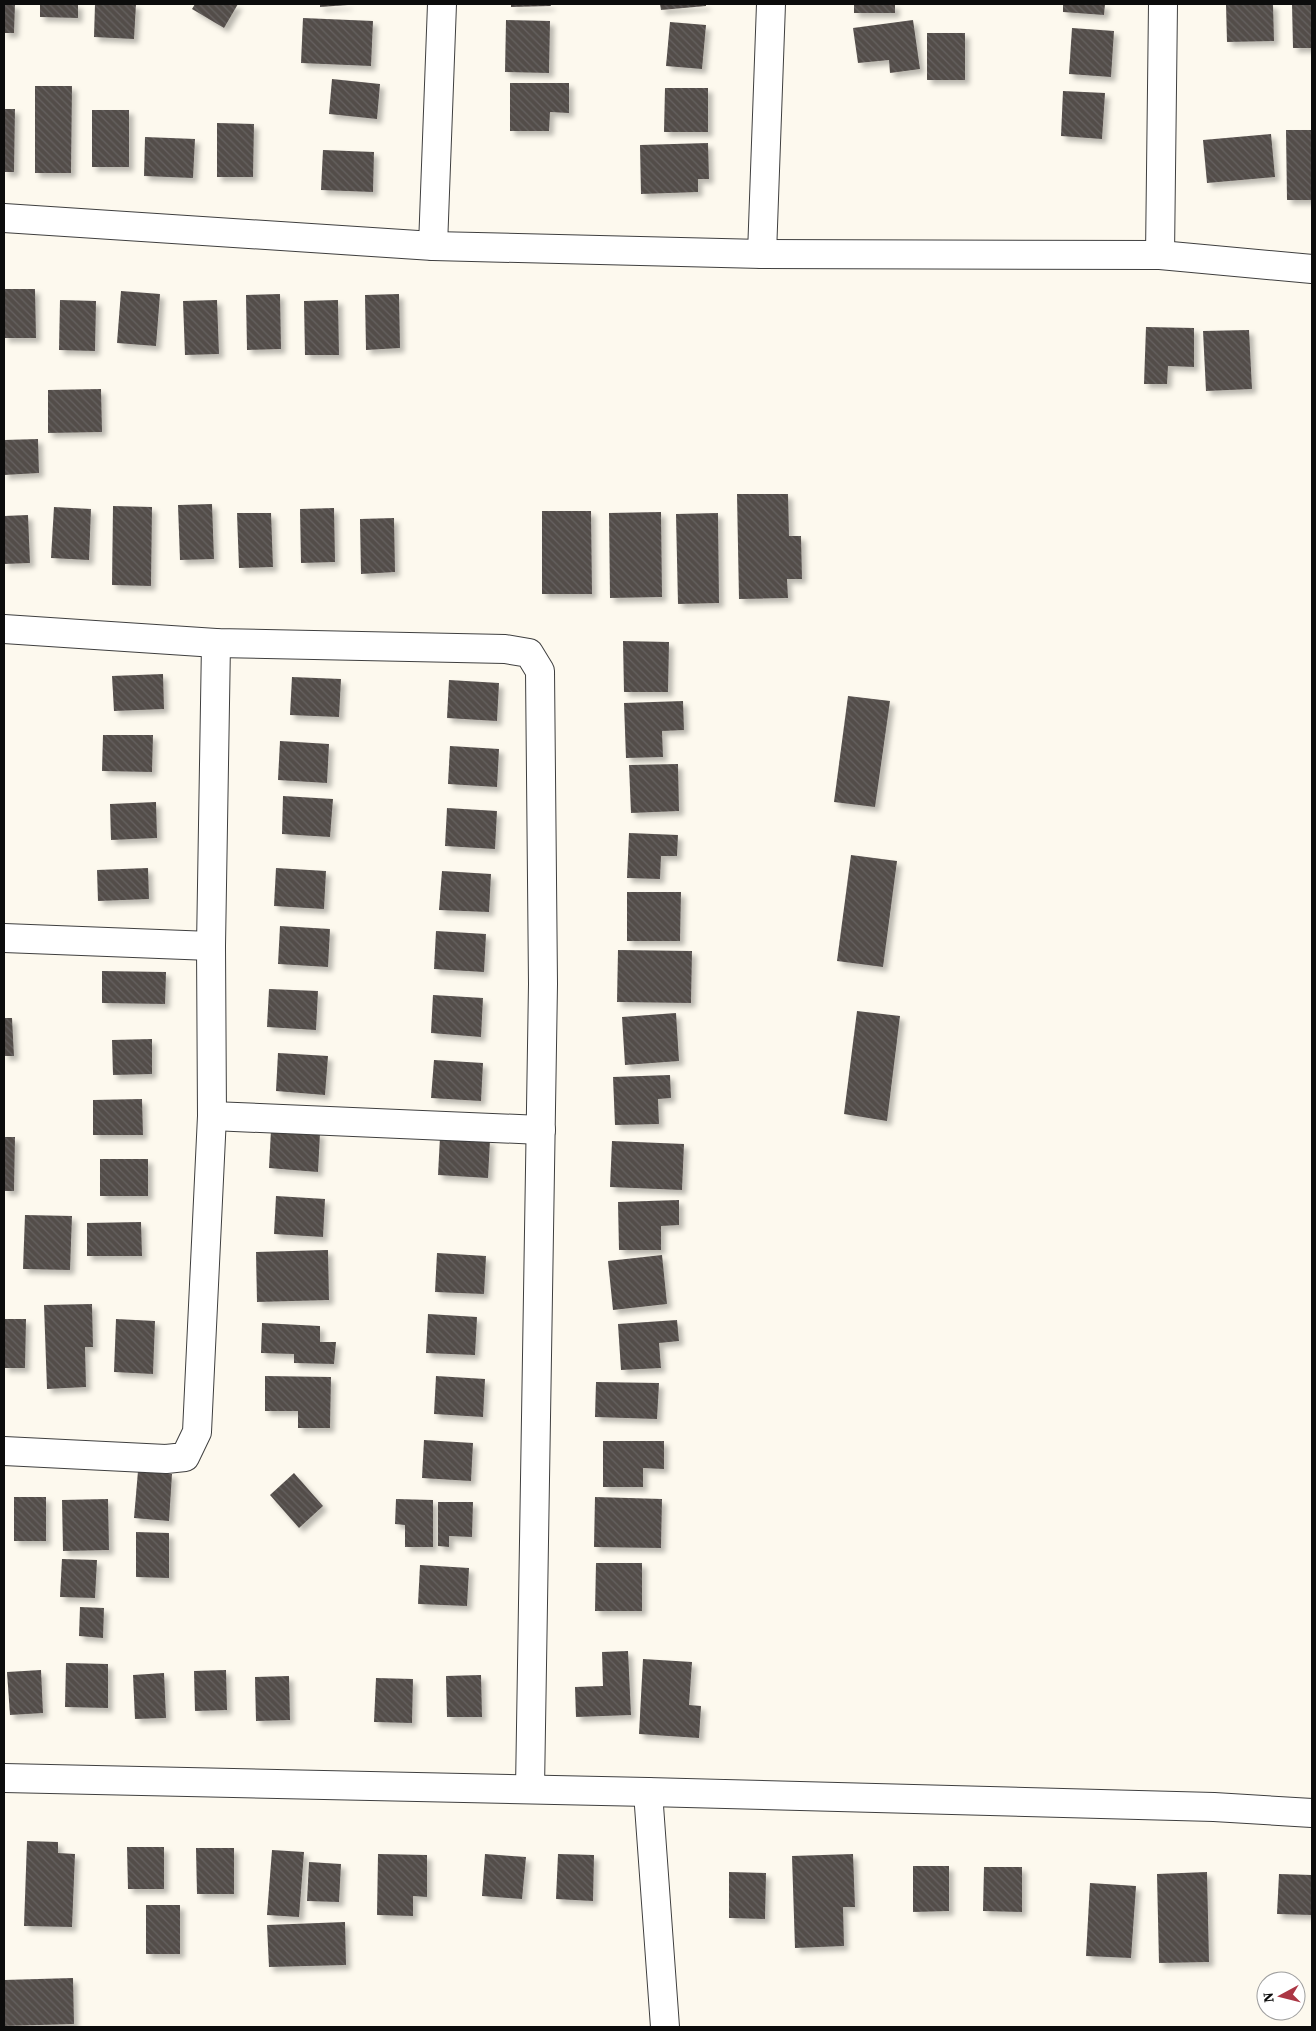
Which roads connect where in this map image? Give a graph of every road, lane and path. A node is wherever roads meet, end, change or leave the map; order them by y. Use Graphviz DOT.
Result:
graph roads {
  1 [pos="442,4"];
  2 [pos="771,4"];
  3 [pos="1163,4"];
  4 [pos="4,218"];
  5 [pos="433,246"];
  6 [pos="762,254"];
  7 [pos="1160,255"];
  8 [pos="1312,269"];
  9 [pos="4,629"];
  10 [pos="216,643"];
  11 [pos="4,938"];
  12 [pos="211,946"];
  13 [pos="212,1116"];
  14 [pos="541,1130"];
  15 [pos="4,1451"];
  16 [pos="4,1778"];
  17 [pos="530,1789"];
  18 [pos="648,1792"];
  19 [pos="1312,1813"];
  20 [pos="664,2027"];
  1 -- 5 [label="street"];
  2 -- 6 [label="street"];
  3 -- 7 [label="street"];
  4 -- 5 [label="street"];
  5 -- 6 [label="street"];
  6 -- 7 [label="street"];
  7 -- 8 [label="street"];
  9 -- 10 [label="street"];
  10 -- 12 [label="street"];
  10 -- 14 [label="street"];
  11 -- 12 [label="street"];
  12 -- 13 [label="street"];
  13 -- 14 [label="street"];
  13 -- 15 [label="street"];
  14 -- 17 [label="street"];
  16 -- 17 [label="street"];
  17 -- 18 [label="street"];
  18 -- 19 [label="street"];
  18 -- 20 [label="street"];
}
